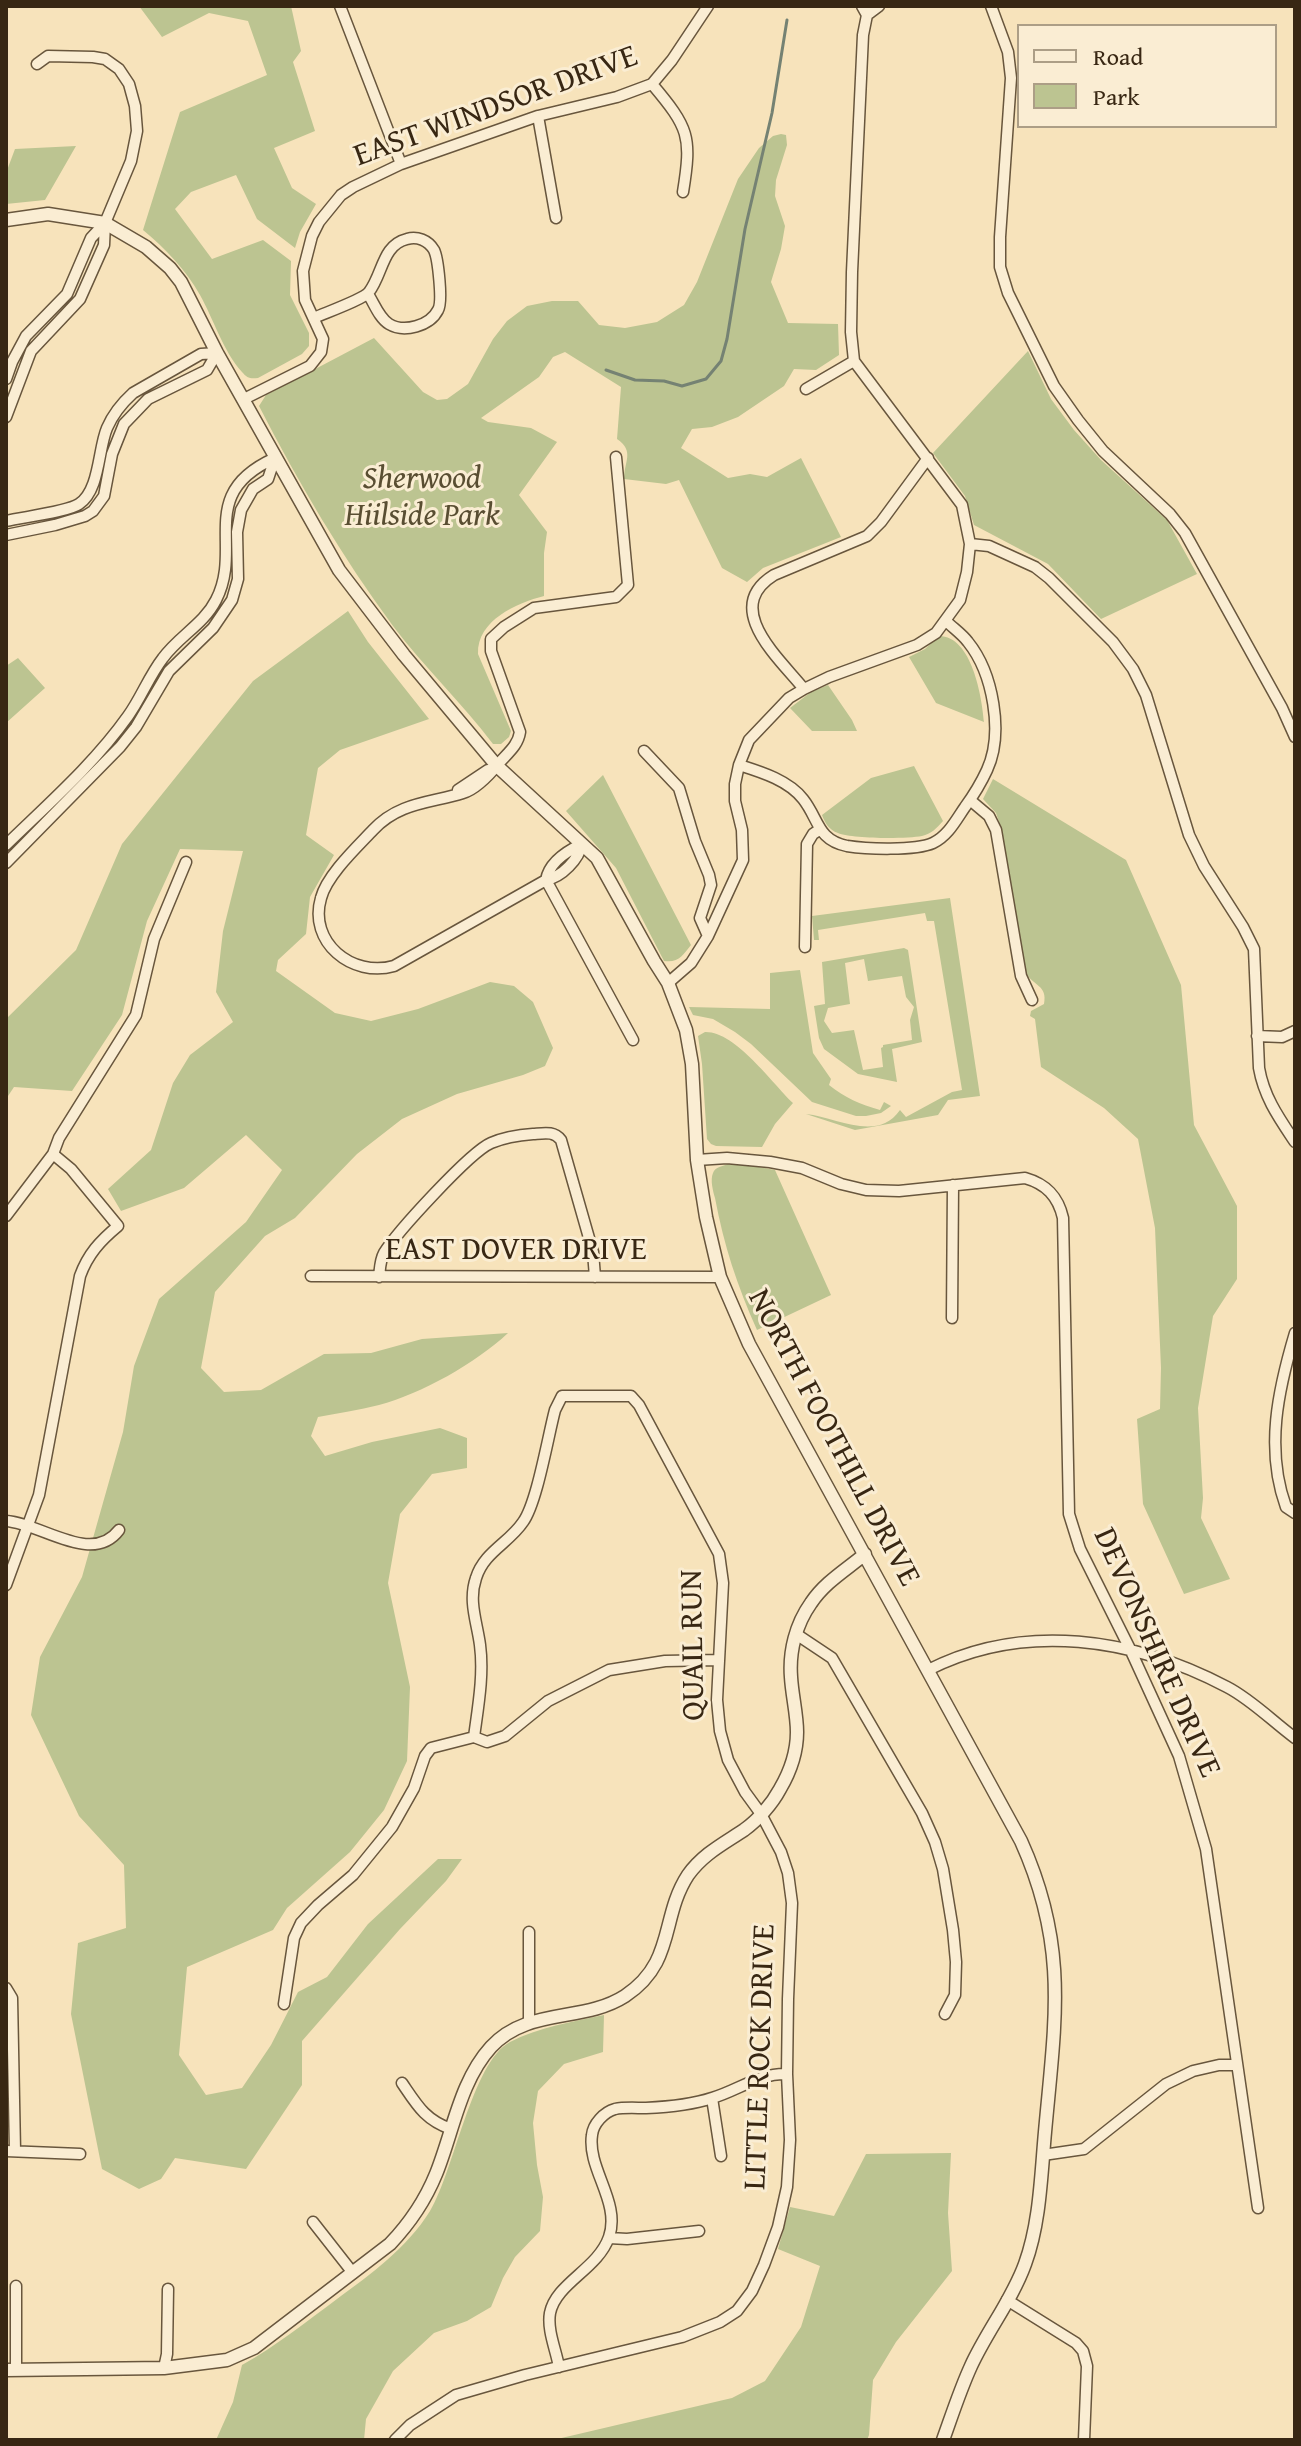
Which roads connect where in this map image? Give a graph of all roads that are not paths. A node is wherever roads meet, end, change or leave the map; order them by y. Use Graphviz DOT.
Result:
graph roads {
  1 [pos="340,6"];
  2 [pos="708,6"];
  3 [pos="879,6"];
  4 [pos="991,6"];
  5 [pos="865,10"];
  6 [pos="37,64"];
  7 [pos="652,84"];
  8 [pos="538,116"];
  9 [pos="401,164"];
  10 [pos="683,192"];
  11 [pos="556,218"];
  12 [pos="6,220"];
  13 [pos="105,223"];
  14 [pos="368,294"];
  15 [pos="314,318"];
  16 [pos="217,353"];
  17 [pos="854,361"];
  18 [pos="6,379"];
  19 [pos="806,389"];
  20 [pos="244,399"];
  21 [pos="6,417"];
  22 [pos="616,457"];
  23 [pos="275,458"];
  24 [pos="928,458"];
  25 [pos="239,486"];
  26 [pos="250,494"];
  27 [pos="6,521"];
  28 [pos="6,535"];
  29 [pos="970,544"];
  30 [pos="946,621"];
  31 [pos="150,679"];
  32 [pos="161,686"];
  33 [pos="804,689"];
  34 [pos="1295,737"];
  35 [pos="644,751"];
  36 [pos="739,765"];
  37 [pos="497,766"];
  38 [pos="970,800"];
  39 [pos="819,830"];
  40 [pos="582,844"];
  41 [pos="6,845"];
  42 [pos="186,862"];
  43 [pos="6,863"];
  44 [pos="546,880"];
  45 [pos="708,936"];
  46 [pos="805,947"];
  47 [pos="668,983"];
  48 [pos="1032,1000"];
  49 [pos="1295,1031"];
  50 [pos="1257,1036"];
  51 [pos="633,1040"];
  52 [pos="1295,1142"];
  53 [pos="53,1154"];
  54 [pos="697,1160"];
  55 [pos="953,1185"];
  56 [pos="6,1216"];
  57 [pos="311,1276"];
  58 [pos="379,1277"];
  59 [pos="595,1277"];
  60 [pos="720,1277"];
  61 [pos="952,1318"];
  62 [pos="1295,1333"];
  63 [pos="1295,1513"];
  64 [pos="6,1521"];
  65 [pos="28,1525"];
  66 [pos="119,1530"];
  67 [pos="865,1554"];
  68 [pos="6,1585"];
  69 [pos="796,1634"];
  70 [pos="1130,1649"];
  71 [pos="719,1660"];
  72 [pos="928,1670"];
  73 [pos="474,1737"];
  74 [pos="1295,1738"];
  75 [pos="761,1814"];
  76 [pos="529,1932"];
  77 [pos="6,1988"];
  78 [pos="284,2004"];
  79 [pos="945,2014"];
  80 [pos="529,2021"];
  81 [pos="1236,2065"];
  82 [pos="787,2074"];
  83 [pos="402,2083"];
  84 [pos="712,2098"];
  85 [pos="451,2129"];
  86 [pos="10,2151"];
  87 [pos="80,2154"];
  88 [pos="1043,2155"];
  89 [pos="721,2156"];
  90 [pos="1258,2208"];
  91 [pos="313,2222"];
  92 [pos="699,2231"];
  93 [pos="609,2238"];
  94 [pos="353,2273"];
  95 [pos="16,2286"];
  96 [pos="168,2289"];
  97 [pos="1007,2300"];
  98 [pos="559,2367"];
  99 [pos="164,2368"];
  100 [pos="11,2369"];
  101 [pos="395,2440"];
  102 [pos="943,2440"];
  103 [pos="1084,2440"];
  1 -- 9 [label="street"];
  2 -- 7 [label="street, EAST WINDSOR DRIVE"];
  3 -- 5 [label="street"];
  4 -- 34 [label="street"];
  5 -- 17 [label="street"];
  6 -- 13 [label="street"];
  7 -- 8 [label="street, EAST WINDSOR DRIVE"];
  7 -- 10 [label="street"];
  8 -- 9 [label="street, EAST WINDSOR DRIVE"];
  8 -- 11 [label="street"];
  9 -- 15 [label="street, EAST WINDSOR DRIVE"];
  12 -- 13 [label="street"];
  13 -- 16 [label="street, NORTH FOOTHILL DRIVE"];
  13 -- 18 [label="street"];
  13 -- 21 [label="street"];
  14 -- 14 [label="street"];
  14 -- 15 [label="street"];
  15 -- 20 [label="street, EAST WINDSOR DRIVE"];
  16 -- 20 [label="street, NORTH FOOTHILL DRIVE"];
  16 -- 27 [label="street"];
  16 -- 28 [label="street"];
  17 -- 19 [label="street"];
  17 -- 24 [label="street"];
  20 -- 23 [label="street, NORTH FOOTHILL DRIVE"];
  22 -- 37 [label="street"];
  23 -- 25 [label="street"];
  23 -- 26 [label="street"];
  23 -- 37 [label="street, NORTH FOOTHILL DRIVE"];
  24 -- 29 [label="street"];
  24 -- 33 [label="street"];
  25 -- 26 [label="street"];
  25 -- 31 [label="street"];
  26 -- 32 [label="street"];
  29 -- 30 [label="street"];
  29 -- 50 [label="street"];
  30 -- 33 [label="street"];
  30 -- 38 [label="street"];
  31 -- 32 [label="street"];
  31 -- 41 [label="street"];
  32 -- 43 [label="street"];
  33 -- 36 [label="street"];
  35 -- 45 [label="street"];
  36 -- 39 [label="street"];
  36 -- 45 [label="street"];
  37 -- 40 [label="street, NORTH FOOTHILL DRIVE"];
  37 -- 44 [label="street"];
  38 -- 39 [label="street"];
  38 -- 48 [label="street"];
  39 -- 46 [label="street"];
  40 -- 44 [label="street"];
  40 -- 47 [label="street, NORTH FOOTHILL DRIVE"];
  42 -- 53 [label="street"];
  44 -- 51 [label="street"];
  45 -- 47 [label="street"];
  47 -- 54 [label="street, NORTH FOOTHILL DRIVE"];
  49 -- 50 [label="street"];
  50 -- 52 [label="street"];
  53 -- 56 [label="street"];
  53 -- 65 [label="street"];
  54 -- 55 [label="street, DEVONSHIRE DRIVE"];
  54 -- 60 [label="street, NORTH FOOTHILL DRIVE"];
  55 -- 61 [label="street"];
  55 -- 70 [label="street, DEVONSHIRE DRIVE"];
  57 -- 58 [label="street, EAST DOVER DRIVE"];
  58 -- 59 [label="street, EAST DOVER DRIVE"];
  58 -- 59 [label="street"];
  59 -- 60 [label="street, EAST DOVER DRIVE"];
  60 -- 67 [label="street, NORTH FOOTHILL DRIVE"];
  62 -- 63 [label="street"];
  64 -- 65 [label="street"];
  65 -- 66 [label="street"];
  65 -- 68 [label="street"];
  67 -- 69 [label="street"];
  67 -- 72 [label="street, NORTH FOOTHILL DRIVE"];
  69 -- 75 [label="street"];
  69 -- 79 [label="street"];
  70 -- 72 [label="street"];
  70 -- 74 [label="street"];
  70 -- 81 [label="street, DEVONSHIRE DRIVE"];
  71 -- 73 [label="street"];
  71 -- 73 [label="street, QUAIL RUN"];
  71 -- 75 [label="street, QUAIL RUN"];
  72 -- 88 [label="street, NORTH FOOTHILL DRIVE"];
  73 -- 78 [label="street"];
  75 -- 80 [label="street"];
  75 -- 82 [label="street, LITTLE ROCK DRIVE"];
  76 -- 80 [label="street"];
  77 -- 86 [label="street"];
  80 -- 85 [label="street"];
  81 -- 88 [label="street"];
  81 -- 90 [label="street, DEVONSHIRE DRIVE"];
  82 -- 84 [label="street"];
  82 -- 98 [label="street, LITTLE ROCK DRIVE"];
  83 -- 85 [label="street"];
  84 -- 89 [label="street"];
  84 -- 93 [label="street"];
  85 -- 94 [label="street"];
  86 -- 87 [label="street"];
  88 -- 97 [label="street, NORTH FOOTHILL DRIVE"];
  91 -- 94 [label="street"];
  92 -- 93 [label="street"];
  93 -- 98 [label="street"];
  94 -- 99 [label="street"];
  95 -- 100 [label="street"];
  96 -- 99 [label="street"];
  97 -- 102 [label="street, NORTH FOOTHILL DRIVE"];
  97 -- 103 [label="street"];
  98 -- 101 [label="street, LITTLE ROCK DRIVE"];
  99 -- 100 [label="street"];
}
